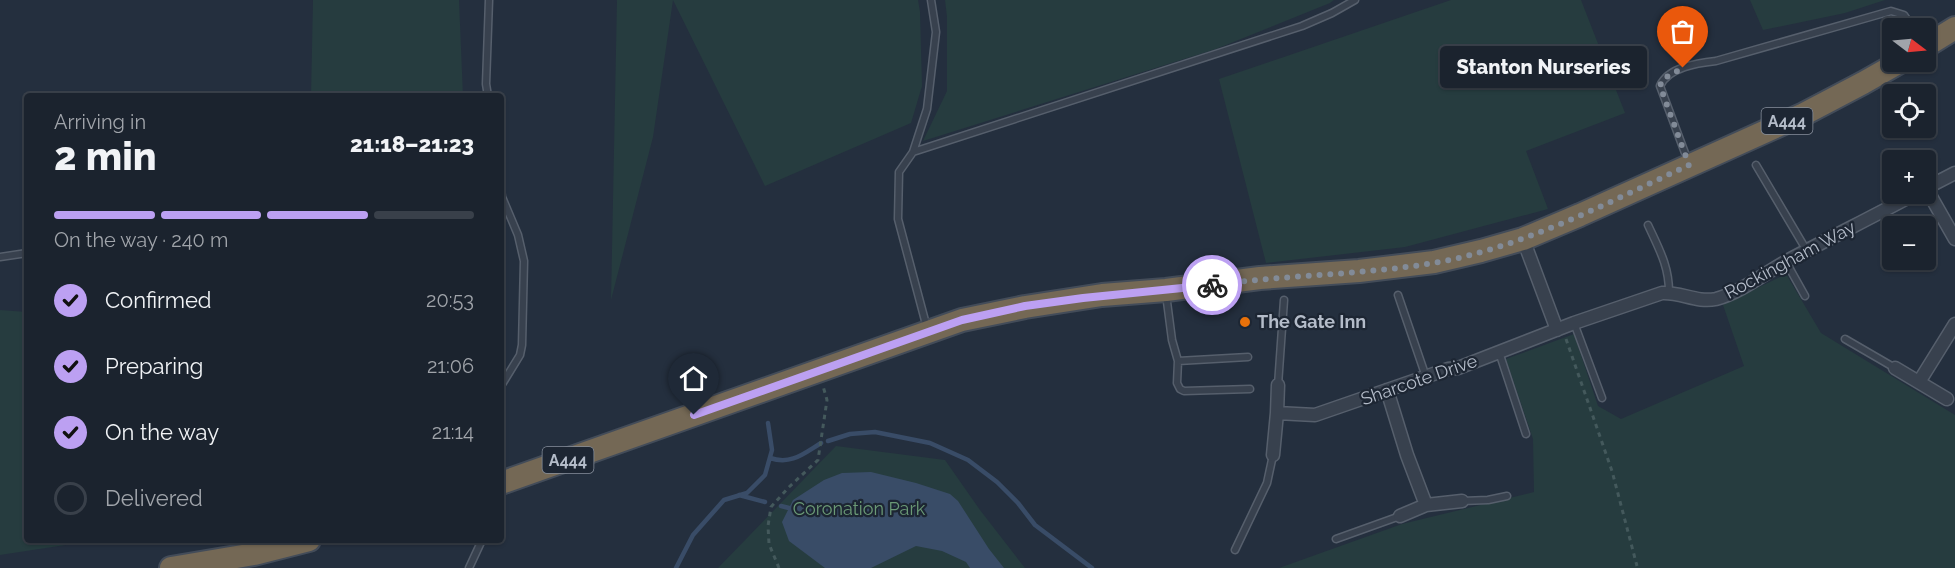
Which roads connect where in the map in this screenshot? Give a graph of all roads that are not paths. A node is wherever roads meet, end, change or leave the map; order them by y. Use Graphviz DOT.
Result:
graph roads {
  1 [pos="489,0"];
  2 [pos="931,0"];
  3 [pos="1355,0"];
  4 [pos="1906,18"];
  5 [pos="1955,28"];
  6 [pos="1936,40"];
  7 [pos="1883,72"];
  8 [pos="488,93"];
  9 [pos="913,152"];
  10 [pos="1689,165"];
  11 [pos="1755,165"];
  12 [pos="1955,173"];
  13 [pos="1936,183"];
  14 [pos="504,202"];
  15 [pos="1896,204"];
  16 [pos="1935,204"];
  17 [pos="1648,225"];
  18 [pos="1523,239"];
  19 [pos="1955,239"];
  20 [pos="1807,251"];
  21 [pos="24,253"];
  22 [pos="0,257"];
  23 [pos="1786,262"];
  24 [pos="1166,290"];
  25 [pos="1669,292"];
  26 [pos="1398,296"];
  27 [pos="1805,296"];
  28 [pos="1284,300"];
  29 [pos="1955,324"];
  30 [pos="1567,326"];
  31 [pos="928,332"];
  32 [pos="1845,339"];
  33 [pos="1499,351"];
  34 [pos="1248,357"];
  35 [pos="1178,361"];
  36 [pos="1895,368"];
  37 [pos="1426,377"];
  38 [pos="504,381"];
  39 [pos="1919,382"];
  40 [pos="1278,385"];
  41 [pos="1250,389"];
  42 [pos="1387,390"];
  43 [pos="1602,398"];
  44 [pos="1951,402"];
  45 [pos="1277,413"];
  46 [pos="1527,434"];
  47 [pos="1273,455"];
  48 [pos="504,482"];
  49 [pos="1507,496"];
  50 [pos="1462,501"];
  51 [pos="1426,506"];
  52 [pos="1400,516"];
  53 [pos="1336,539"];
  54 [pos="297,543"];
  55 [pos="481,543"];
  56 [pos="1234,550"];
  57 [pos="171,568"];
  58 [pos="469,568"];
  1 -- 8 [label="lane"];
  2 -- 9 [label="lane"];
  3 -- 9 [label="lane"];
  4 -- 10 [label="lane"];
  5 -- 6 [label="highway"];
  7 -- 10 [label="highway, A444"];
  9 -- 31 [label="lane"];
  10 -- 18 [label="highway, A444"];
  11 -- 20 [label="lane"];
  12 -- 13 [label="street"];
  14 -- 38 [label="lane"];
  15 -- 20 [label="street, Rockingham Way"];
  16 -- 19 [label="street"];
  17 -- 25 [label="lane"];
  18 -- 24 [label="highway, A444"];
  18 -- 30 [label="street"];
  20 -- 23 [label="street, Rockingham Way"];
  21 -- 22 [label="lane"];
  23 -- 25 [label="street, Rockingham Way"];
  23 -- 27 [label="lane"];
  24 -- 31 [label="highway, A444"];
  24 -- 35 [label="lane"];
  25 -- 30 [label="street"];
  26 -- 37 [label="lane"];
  28 -- 40 [label="lane"];
  29 -- 39 [label="street"];
  30 -- 33 [label="street, Sharcote Drive"];
  30 -- 43 [label="lane"];
  31 -- 48 [label="highway, A444"];
  32 -- 36 [label="lane"];
  33 -- 37 [label="street, Sharcote Drive"];
  33 -- 46 [label="lane"];
  34 -- 35 [label="lane"];
  35 -- 41 [label="lane"];
  36 -- 39 [label="street"];
  37 -- 42 [label="street, Sharcote Drive"];
  39 -- 44 [label="street"];
  40 -- 45 [label="street"];
  42 -- 45 [label="street, Sharcote Drive"];
  42 -- 51 [label="street"];
  45 -- 47 [label="street"];
  47 -- 56 [label="lane"];
  49 -- 50 [label="lane"];
  50 -- 51 [label="street"];
  51 -- 52 [label="street"];
  52 -- 53 [label="lane"];
  54 -- 57 [label="highway"];
  55 -- 58 [label="lane"];
}
